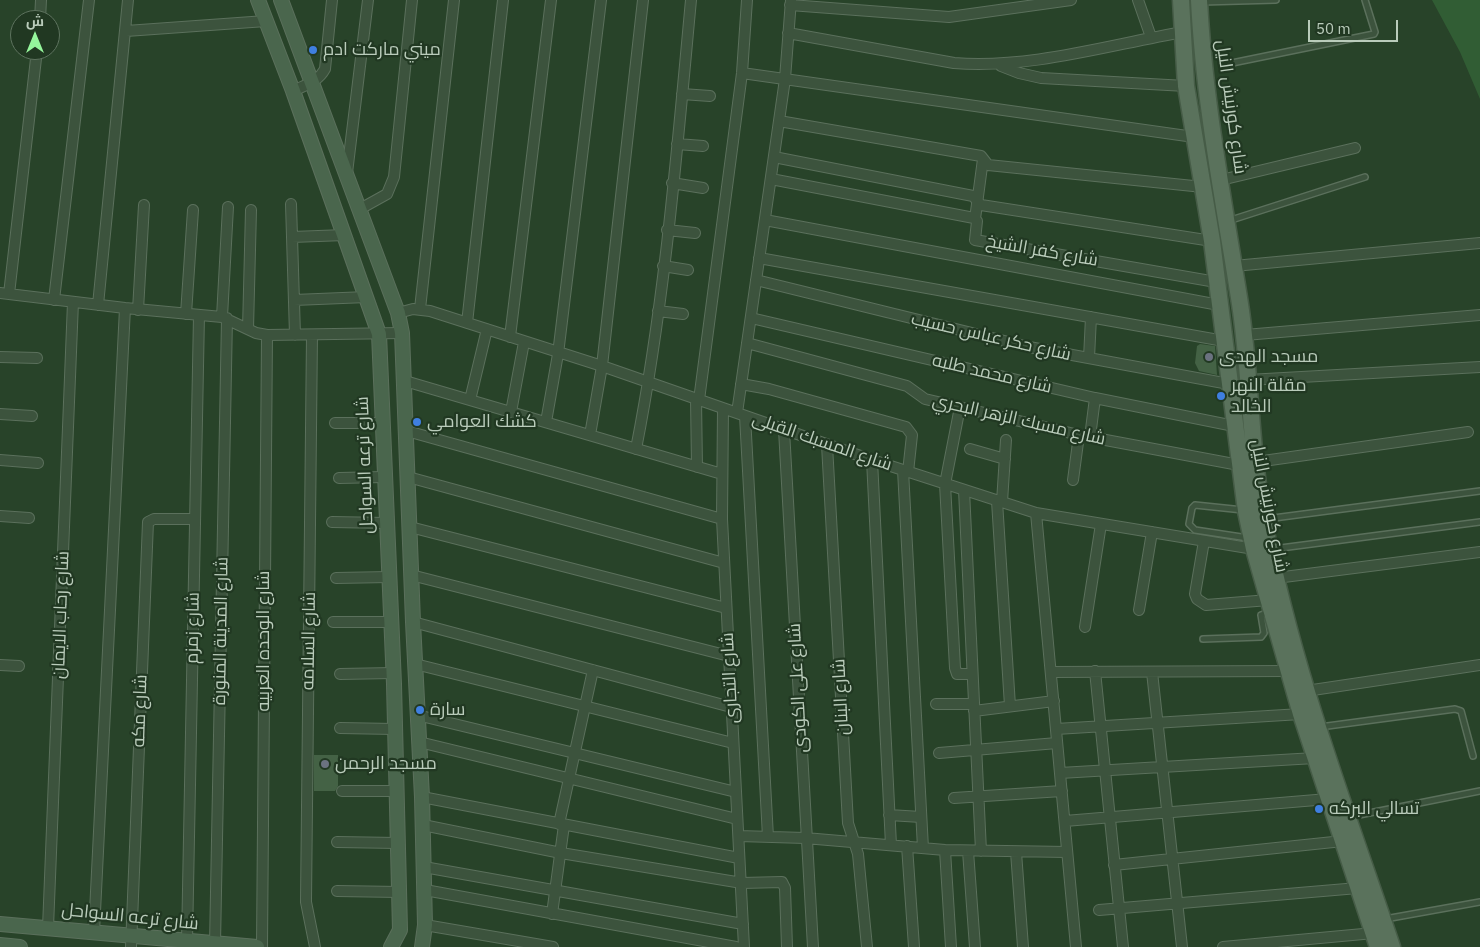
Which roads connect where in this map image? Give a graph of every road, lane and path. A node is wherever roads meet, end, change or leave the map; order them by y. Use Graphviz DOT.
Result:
graph roads {
  1 [pos="89,0"];
  2 [pos="128,0"];
  3 [pos="258,0"];
  4 [pos="281,0"];
  5 [pos="332,0"];
  6 [pos="368,0"];
  7 [pos="412,0"];
  8 [pos="454,0"];
  9 [pos="503,0"];
  10 [pos="551,0"];
  11 [pos="601,0"];
  12 [pos="643,0"];
  13 [pos="691,0"];
  14 [pos="747,0"];
  15 [pos="1071,0"];
  16 [pos="1138,0"];
  17 [pos="1182,0"];
  18 [pos="1276,0"];
  19 [pos="1366,0"];
  20 [pos="1199,1"];
  21 [pos="790,2"];
  22 [pos="266,21"];
  23 [pos="126,30"];
  24 [pos="1183,32"];
  25 [pos="788,33"];
  26 [pos="1151,37"];
  27 [pos="36,60"];
  28 [pos="1232,63"];
  29 [pos="999,65"];
  30 [pos="742,73"];
  31 [pos="785,79"];
  32 [pos="312,83"];
  33 [pos="1186,86"];
  34 [pos="293,91"];
  35 [pos="682,94"];
  36 [pos="710,96"];
  37 [pos="779,121"];
  38 [pos="1194,137"];
  39 [pos="677,144"];
  40 [pos="703,146"];
  41 [pos="1355,148"];
  42 [pos="774,157"];
  43 [pos="984,160"];
  44 [pos="346,174"];
  45 [pos="1365,177"];
  46 [pos="771,179"];
  47 [pos="1221,180"];
  48 [pos="672,183"];
  49 [pos="1202,187"];
  50 [pos="703,188"];
  51 [pos="977,199"];
  52 [pos="291,204"];
  53 [pos="144,205"];
  54 [pos="228,207"];
  55 [pos="360,209"];
  56 [pos="193,210"];
  57 [pos="251,210"];
  58 [pos="975,219"];
  59 [pos="765,220"];
  60 [pos="1227,221"];
  61 [pos="667,230"];
  62 [pos="695,233"];
  63 [pos="345,235"];
  64 [pos="292,237"];
  65 [pos="1212,241"];
  66 [pos="1480,243"];
  67 [pos="759,258"];
  68 [pos="663,266"];
  69 [pos="1234,266"];
  70 [pos="688,270"];
  71 [pos="756,280"];
  72 [pos="1216,282"];
  73 [pos="4,293"];
  74 [pos="367,297"];
  75 [pos="54,300"];
  76 [pos="294,300"];
  77 [pos="73,302"];
  78 [pos="98,305"];
  79 [pos="1219,305"];
  80 [pos="125,308"];
  81 [pos="420,309"];
  82 [pos="138,310"];
  83 [pos="658,311"];
  84 [pos="398,313"];
  85 [pos="186,314"];
  86 [pos="683,314"];
  87 [pos="199,315"];
  88 [pos="1480,315"];
  89 [pos="1091,317"];
  90 [pos="224,318"];
  91 [pos="751,318"];
  92 [pos="467,323"];
  93 [pos="248,329"];
  94 [pos="487,329"];
  95 [pos="402,333"];
  96 [pos="312,334"];
  97 [pos="379,334"];
  98 [pos="267,335"];
  99 [pos="296,335"];
  100 [pos="1245,335"];
  101 [pos="510,337"];
  102 [pos="1224,341"];
  103 [pos="524,342"];
  104 [pos="747,342"];
  105 [pos="558,354"];
  106 [pos="0,357"];
  107 [pos="37,358"];
  108 [pos="1089,358"];
  109 [pos="602,366"];
  110 [pos="1480,367"];
  111 [pos="1248,380"];
  112 [pos="405,381"];
  113 [pos="649,382"];
  114 [pos="741,384"];
  115 [pos="1229,384"];
  116 [pos="1095,398"];
  117 [pos="697,399"];
  118 [pos="470,400"];
  119 [pos="960,407"];
  120 [pos="723,408"];
  121 [pos="511,412"];
  122 [pos="0,414"];
  123 [pos="741,414"];
  124 [pos="32,416"];
  125 [pos="382,422"];
  126 [pos="546,422"];
  127 [pos="335,423"];
  128 [pos="1234,426"];
  129 [pos="784,430"];
  130 [pos="407,431"];
  131 [pos="1468,432"];
  132 [pos="590,435"];
  133 [pos="1079,435"];
  134 [pos="1090,437"];
  135 [pos="1006,440"];
  136 [pos="828,444"];
  137 [pos="636,449"];
  138 [pos="970,449"];
  139 [pos="1005,459"];
  140 [pos="0,460"];
  141 [pos="872,460"];
  142 [pos="1256,462"];
  143 [pos="38,463"];
  144 [pos="1239,465"];
  145 [pos="697,467"];
  146 [pos="906,471"];
  147 [pos="722,474"];
  148 [pos="384,477"];
  149 [pos="408,477"];
  150 [pos="339,478"];
  151 [pos="1073,480"];
  152 [pos="945,484"];
  153 [pos="964,490"];
  154 [pos="1480,491"];
  155 [pos="999,502"];
  156 [pos="1246,511"];
  157 [pos="1036,513"];
  158 [pos="0,516"];
  159 [pos="29,518"];
  160 [pos="195,519"];
  161 [pos="722,519"];
  162 [pos="1263,519"];
  163 [pos="332,522"];
  164 [pos="1480,522"];
  165 [pos="386,523"];
  166 [pos="1101,524"];
  167 [pos="410,527"];
  168 [pos="1152,532"];
  169 [pos="1204,540"];
  170 [pos="1259,546"];
  171 [pos="1480,552"];
  172 [pos="411,559"];
  173 [pos="388,560"];
  174 [pos="724,564"];
  175 [pos="411,576"];
  176 [pos="389,577"];
  177 [pos="336,578"];
  178 [pos="1276,578"];
  179 [pos="1270,606"];
  180 [pos="726,608"];
  181 [pos="1139,610"];
  182 [pos="333,622"];
  183 [pos="391,622"];
  184 [pos="413,622"];
  185 [pos="1085,627"];
  186 [pos="1203,639"];
  187 [pos="729,656"];
  188 [pos="415,664"];
  189 [pos="0,665"];
  190 [pos="1480,665"];
  191 [pos="19,666"];
  192 [pos="593,670"];
  193 [pos="1095,671"];
  194 [pos="1288,671"];
  195 [pos="1051,672"];
  196 [pos="1152,672"];
  197 [pos="340,674"];
  198 [pos="972,674"];
  199 [pos="393,679"];
  200 [pos="416,684"];
  201 [pos="1306,691"];
  202 [pos="1054,701"];
  203 [pos="936,704"];
  204 [pos="1010,706"];
  205 [pos="584,707"];
  206 [pos="732,707"];
  207 [pos="974,707"];
  208 [pos="1301,714"];
  209 [pos="417,715"];
  210 [pos="1158,722"];
  211 [pos="1100,726"];
  212 [pos="1318,727"];
  213 [pos="340,728"];
  214 [pos="394,729"];
  215 [pos="1056,729"];
  216 [pos="419,742"];
  217 [pos="1057,742"];
  218 [pos="733,743"];
  219 [pos="976,751"];
  220 [pos="574,753"];
  221 [pos="939,753"];
  222 [pos="1473,756"];
  223 [pos="1315,758"];
  224 [pos="1163,767"];
  225 [pos="1105,770"];
  226 [pos="1060,773"];
  227 [pos="568,778"];
  228 [pos="342,791"];
  229 [pos="1062,791"];
  230 [pos="396,792"];
  231 [pos="736,792"];
  232 [pos="1480,792"];
  233 [pos="978,796"];
  234 [pos="422,797"];
  235 [pos="954,798"];
  236 [pos="1328,799"];
  237 [pos="1168,813"];
  238 [pos="889,815"];
  239 [pos="921,817"];
  240 [pos="1110,818"];
  241 [pos="1346,818"];
  242 [pos="737,819"];
  243 [pos="1064,821"];
  244 [pos="562,824"];
  245 [pos="423,825"];
  246 [pos="739,836"];
  247 [pos="768,837"];
  248 [pos="805,838"];
  249 [pos="1343,841"];
  250 [pos="337,842"];
  251 [pos="855,842"];
  252 [pos="397,843"];
  253 [pos="891,845"];
  254 [pos="907,846"];
  255 [pos="922,848"];
  256 [pos="945,850"];
  257 [pos="968,851"];
  258 [pos="981,851"];
  259 [pos="561,852"];
  260 [pos="1016,852"];
  261 [pos="1067,852"];
  262 [pos="740,858"];
  263 [pos="1173,860"];
  264 [pos="1114,866"];
  265 [pos="424,867"];
  266 [pos="742,883"];
  267 [pos="1358,888"];
  268 [pos="425,890"];
  269 [pos="337,891"];
  270 [pos="556,891"];
  271 [pos="399,892"];
  272 [pos="1480,902"];
  273 [pos="1177,903"];
  274 [pos="1119,908"];
  275 [pos="1099,910"];
  276 [pos="552,914"];
  277 [pos="0,924"];
  278 [pos="743,924"];
  279 [pos="426,925"];
  280 [pos="48,928"];
  281 [pos="94,932"];
  282 [pos="1384,940"];
  283 [pos="131,941"];
  284 [pos="187,942"];
  285 [pos="1327,942"];
  286 [pos="214,944"];
  287 [pos="1244,946"];
  288 [pos="257,947"];
  289 [pos="262,947"];
  290 [pos="315,947"];
  291 [pos="392,947"];
  292 [pos="422,947"];
  293 [pos="553,947"];
  294 [pos="736,947"];
  295 [pos="744,947"];
  296 [pos="787,947"];
  297 [pos="813,947"];
  298 [pos="867,947"];
  299 [pos="914,947"];
  300 [pos="951,947"];
  301 [pos="975,947"];
  302 [pos="1023,947"];
  303 [pos="1076,947"];
  304 [pos="1123,947"];
  305 [pos="1182,947"];
  306 [pos="1223,947"];
  1 -- 75 [label="street"];
  2 -- 23 [label="street"];
  3 -- 22 [label="main road, شارع ترعه السواحل"];
  4 -- 32 [label="main road"];
  5 -- 32 [label="street"];
  6 -- 44 [label="street"];
  7 -- 55 [label="street"];
  8 -- 81 [label="street"];
  9 -- 92 [label="street"];
  10 -- 101 [label="street"];
  11 -- 105 [label="street"];
  12 -- 109 [label="street"];
  13 -- 35 [label="street"];
  14 -- 30 [label="street"];
  15 -- 21 [label="street"];
  16 -- 26 [label="street"];
  17 -- 24 [label="main road, شارع كورنيش النيل"];
  18 -- 20 [label="lane"];
  19 -- 28 [label="lane"];
  20 -- 47 [label="main road, شارع كورنيش النيل"];
  21 -- 25 [label="street"];
  22 -- 23 [label="street"];
  22 -- 34 [label="main road, شارع ترعه السواحل"];
  23 -- 78 [label="street"];
  24 -- 26 [label="street"];
  24 -- 33 [label="main road, شارع كورنيش النيل"];
  25 -- 29 [label="street"];
  25 -- 31 [label="street"];
  26 -- 29 [label="street"];
  27 -- 73 [label="street"];
  29 -- 33 [label="street"];
  30 -- 31 [label="street"];
  30 -- 117 [label="street"];
  31 -- 37 [label="street"];
  31 -- 38 [label="street"];
  32 -- 34 [label="street"];
  32 -- 44 [label="main road"];
  33 -- 38 [label="main road, شارع كورنيش النيل"];
  34 -- 63 [label="main road, شارع ترعه السواحل"];
  35 -- 36 [label="street"];
  35 -- 39 [label="street"];
  37 -- 42 [label="street"];
  37 -- 43 [label="street"];
  38 -- 49 [label="main road, شارع كورنيش النيل"];
  39 -- 40 [label="street"];
  39 -- 48 [label="street"];
  41 -- 47 [label="street"];
  42 -- 46 [label="street"];
  42 -- 51 [label="street"];
  43 -- 49 [label="street"];
  43 -- 51 [label="street"];
  44 -- 55 [label="main road"];
  45 -- 60 [label="lane"];
  46 -- 58 [label="street, شارع كفر الشيخ"];
  46 -- 59 [label="street"];
  47 -- 60 [label="main road, شارع كورنيش النيل"];
  48 -- 50 [label="street"];
  48 -- 61 [label="street"];
  49 -- 65 [label="main road, شارع كورنيش النيل"];
  51 -- 58 [label="street"];
  51 -- 65 [label="street"];
  52 -- 64 [label="street"];
  53 -- 82 [label="street"];
  54 -- 90 [label="street, شارع المدينة المنورة"];
  55 -- 84 [label="main road"];
  56 -- 85 [label="street"];
  57 -- 93 [label="street"];
  58 -- 72 [label="street, شارع كفر الشيخ"];
  59 -- 67 [label="street"];
  59 -- 79 [label="street"];
  60 -- 69 [label="main road, شارع كورنيش النيل"];
  61 -- 62 [label="street"];
  61 -- 68 [label="street"];
  63 -- 64 [label="street"];
  63 -- 74 [label="main road, شارع ترعه السواحل"];
  64 -- 76 [label="street"];
  65 -- 72 [label="main road, شارع كورنيش النيل"];
  66 -- 69 [label="street"];
  67 -- 71 [label="street"];
  67 -- 89 [label="street"];
  68 -- 70 [label="street"];
  68 -- 83 [label="street"];
  69 -- 100 [label="main road, شارع كورنيش النيل"];
  71 -- 91 [label="street"];
  71 -- 108 [label="street, شارع حكر عباس حسيب"];
  72 -- 79 [label="main road, شارع كورنيش النيل"];
  73 -- 75 [label="street"];
  74 -- 76 [label="street"];
  74 -- 97 [label="main road, شارع ترعه السواحل"];
  75 -- 77 [label="street"];
  76 -- 99 [label="street"];
  77 -- 78 [label="street"];
  77 -- 280 [label="street, شارع رحاب الايمان"];
  78 -- 80 [label="street"];
  79 -- 102 [label="main road, شارع كورنيش النيل"];
  80 -- 82 [label="street"];
  80 -- 281 [label="street"];
  81 -- 84 [label="street, شارع المسبك القبلى"];
  81 -- 92 [label="street, شارع المسبك القبلى"];
  82 -- 85 [label="street"];
  83 -- 86 [label="street"];
  83 -- 113 [label="street"];
  84 -- 95 [label="main road"];
  85 -- 87 [label="street"];
  87 -- 90 [label="street"];
  87 -- 160 [label="street, شارع زمزم"];
  88 -- 100 [label="street"];
  89 -- 102 [label="street"];
  89 -- 108 [label="street"];
  90 -- 93 [label="street"];
  90 -- 286 [label="street, شارع المدينة المنورة"];
  91 -- 104 [label="street"];
  91 -- 116 [label="street, شارع محمد طلبه"];
  92 -- 94 [label="street, شارع المسبك القبلى"];
  93 -- 98 [label="street"];
  94 -- 101 [label="street, شارع المسبك القبلى"];
  94 -- 118 [label="street"];
  95 -- 97 [label="street"];
  95 -- 112 [label="main road"];
  96 -- 97 [label="street"];
  96 -- 99 [label="street"];
  96 -- 290 [label="street, شارع السلامه"];
  97 -- 125 [label="main road, شارع ترعه السواحل"];
  98 -- 99 [label="street"];
  98 -- 289 [label="street, شارع الوحده العربيه"];
  100 -- 111 [label="main road, شارع كورنيش النيل"];
  101 -- 103 [label="street, شارع المسبك القبلى"];
  102 -- 115 [label="main road, شارع كورنيش النيل"];
  103 -- 105 [label="street, شارع المسبك القبلى"];
  103 -- 121 [label="street"];
  104 -- 114 [label="street"];
  104 -- 119 [label="street, شارع مسبك الزهر البحري"];
  105 -- 109 [label="street, شارع المسبك القبلى"];
  105 -- 126 [label="street"];
  106 -- 107 [label="street"];
  108 -- 115 [label="street, شارع حكر عباس حسيب"];
  109 -- 113 [label="street, شارع المسبك القبلى"];
  109 -- 132 [label="street"];
  110 -- 111 [label="street"];
  111 -- 142 [label="main road, شارع كورنيش النيل"];
  112 -- 118 [label="street"];
  112 -- 130 [label="main road"];
  113 -- 117 [label="street, شارع المسبك القبلى"];
  113 -- 137 [label="street"];
  114 -- 123 [label="street"];
  114 -- 146 [label="street"];
  115 -- 128 [label="main road, شارع كورنيش النيل"];
  116 -- 128 [label="street, شارع محمد طلبه"];
  116 -- 134 [label="street"];
  117 -- 120 [label="street, شارع المسبك القبلى"];
  117 -- 145 [label="street"];
  118 -- 121 [label="street"];
  119 -- 133 [label="street, شارع مسبك الزهر البحري"];
  119 -- 152 [label="street"];
  120 -- 123 [label="street, شارع المسبك القبلى"];
  120 -- 147 [label="street, شارع التجارى"];
  121 -- 126 [label="street"];
  122 -- 124 [label="street"];
  123 -- 129 [label="street, شارع المسبك القبلى"];
  123 -- 247 [label="street"];
  125 -- 127 [label="street"];
  125 -- 148 [label="main road, شارع ترعه السواحل"];
  126 -- 132 [label="street"];
  128 -- 144 [label="main road, شارع كورنيش النيل"];
  129 -- 136 [label="street, شارع المسبك القبلى"];
  129 -- 248 [label="street, شارع على الكودى"];
  130 -- 149 [label="main road"];
  130 -- 161 [label="street"];
  131 -- 142 [label="street"];
  132 -- 137 [label="street"];
  133 -- 134 [label="street, شارع مسبك الزهر البحري"];
  133 -- 151 [label="street"];
  134 -- 144 [label="street, شارع مسبك الزهر البحري"];
  135 -- 139 [label="street"];
  136 -- 141 [label="street, شارع المسبك القبلى"];
  136 -- 251 [label="street, شارع البنان"];
  137 -- 145 [label="street"];
  138 -- 139 [label="street"];
  139 -- 155 [label="street"];
  140 -- 143 [label="street"];
  141 -- 146 [label="street, شارع المسبك القبلى"];
  141 -- 238 [label="street"];
  142 -- 162 [label="main road, شارع كورنيش النيل"];
  144 -- 156 [label="main road, شارع كورنيش النيل"];
  145 -- 147 [label="street"];
  146 -- 152 [label="street, شارع المسبك القبلى"];
  146 -- 239 [label="street"];
  147 -- 161 [label="street, شارع التجارى"];
  148 -- 150 [label="street"];
  148 -- 165 [label="main road, شارع ترعه السواحل"];
  149 -- 167 [label="main road"];
  149 -- 174 [label="street"];
  152 -- 153 [label="street, شارع المسبك القبلى"];
  152 -- 198 [label="street"];
  153 -- 155 [label="street, شارع المسبك القبلى"];
  153 -- 198 [label="street"];
  154 -- 162 [label="lane"];
  155 -- 157 [label="street, شارع المسبك القبلى"];
  155 -- 204 [label="street"];
  156 -- 170 [label="main road, شارع كورنيش النيل"];
  156 -- 170 [label="lane"];
  157 -- 166 [label="street, شارع المسبك القبلى"];
  157 -- 195 [label="street"];
  158 -- 159 [label="street"];
  160 -- 283 [label="street, شارع مكه"];
  160 -- 284 [label="street, شارع زمزم"];
  161 -- 174 [label="street, شارع التجارى"];
  162 -- 170 [label="main road, شارع كورنيش النيل"];
  163 -- 165 [label="street"];
  164 -- 170 [label="lane"];
  165 -- 173 [label="main road, شارع ترعه السواحل"];
  166 -- 168 [label="street, شارع المسبك القبلى"];
  166 -- 185 [label="street"];
  167 -- 172 [label="main road"];
  167 -- 180 [label="street"];
  168 -- 169 [label="street, شارع المسبك القبلى"];
  168 -- 181 [label="street"];
  169 -- 170 [label="street, شارع المسبك القبلى"];
  169 -- 179 [label="street"];
  170 -- 178 [label="main road, شارع كورنيش النيل"];
  170 -- 179 [label="main road, شارع كورنيش النيل"];
  171 -- 178 [label="street"];
  172 -- 173 [label="main road"];
  172 -- 175 [label="main road"];
  173 -- 176 [label="main road, شارع ترعه السواحل"];
  174 -- 180 [label="street, شارع التجارى"];
  175 -- 184 [label="main road"];
  175 -- 187 [label="street"];
  176 -- 177 [label="street"];
  176 -- 183 [label="main road, شارع ترعه السواحل"];
  178 -- 201 [label="main road, شارع كورنيش النيل"];
  179 -- 186 [label="lane"];
  179 -- 194 [label="main road, شارع كورنيش النيل"];
  180 -- 187 [label="street, شارع التجارى"];
  182 -- 183 [label="street"];
  183 -- 199 [label="main road, شارع ترعه السواحل"];
  184 -- 188 [label="main road"];
  184 -- 192 [label="street"];
  187 -- 206 [label="street, شارع التجارى"];
  188 -- 200 [label="main road"];
  188 -- 205 [label="street"];
  189 -- 191 [label="street"];
  190 -- 201 [label="street"];
  192 -- 205 [label="street"];
  192 -- 206 [label="street"];
  193 -- 195 [label="street"];
  193 -- 196 [label="street"];
  193 -- 211 [label="street"];
  194 -- 196 [label="street"];
  194 -- 208 [label="main road, شارع كورنيش النيل"];
  195 -- 202 [label="street"];
  196 -- 210 [label="street"];
  197 -- 199 [label="street"];
  198 -- 207 [label="street"];
  199 -- 200 [label="main road"];
  199 -- 214 [label="main road, شارع ترعه السواحل"];
  200 -- 209 [label="main road"];
  201 -- 212 [label="main road, شارع كورنيش النيل"];
  202 -- 204 [label="street"];
  202 -- 215 [label="street"];
  203 -- 207 [label="street"];
  204 -- 207 [label="street"];
  205 -- 218 [label="street"];
  205 -- 220 [label="street"];
  206 -- 218 [label="street, شارع التجارى"];
  207 -- 219 [label="street"];
  208 -- 210 [label="street"];
  208 -- 223 [label="main road, شارع كورنيش النيل"];
  209 -- 216 [label="main road"];
  209 -- 220 [label="street"];
  210 -- 211 [label="street"];
  210 -- 224 [label="street"];
  211 -- 215 [label="street"];
  211 -- 225 [label="street"];
  212 -- 222 [label="lane"];
  212 -- 241 [label="main road, شارع كورنيش النيل"];
  213 -- 214 [label="street"];
  214 -- 230 [label="main road, شارع ترعه السواحل"];
  215 -- 217 [label="street"];
  216 -- 227 [label="street"];
  216 -- 234 [label="main road"];
  217 -- 219 [label="street"];
  217 -- 226 [label="street"];
  218 -- 231 [label="street, شارع التجارى"];
  219 -- 221 [label="street"];
  219 -- 233 [label="street"];
  220 -- 227 [label="street"];
  220 -- 231 [label="street"];
  223 -- 224 [label="street"];
  223 -- 236 [label="main road, شارع كورنيش النيل"];
  224 -- 225 [label="street"];
  224 -- 237 [label="street"];
  225 -- 226 [label="street"];
  225 -- 240 [label="street"];
  226 -- 229 [label="street"];
  227 -- 242 [label="street"];
  227 -- 244 [label="street"];
  228 -- 230 [label="street"];
  229 -- 233 [label="street"];
  229 -- 243 [label="street"];
  230 -- 252 [label="main road, شارع ترعه السواحل"];
  231 -- 242 [label="street, شارع التجارى"];
  232 -- 241 [label="lane"];
  233 -- 235 [label="street"];
  233 -- 258 [label="street"];
  234 -- 244 [label="street"];
  234 -- 245 [label="main road"];
  236 -- 237 [label="street"];
  236 -- 249 [label="main road, شارع كورنيش النيل"];
  237 -- 240 [label="street"];
  237 -- 263 [label="street"];
  238 -- 239 [label="street"];
  238 -- 253 [label="street"];
  239 -- 255 [label="street"];
  240 -- 243 [label="street"];
  240 -- 264 [label="street"];
  241 -- 282 [label="main road, شارع كورنيش النيل"];
  242 -- 246 [label="street, شارع التجارى"];
  243 -- 261 [label="street"];
  244 -- 259 [label="street"];
  244 -- 262 [label="street"];
  245 -- 259 [label="street"];
  245 -- 265 [label="main road"];
  246 -- 247 [label="street"];
  246 -- 262 [label="street, شارع التجارى"];
  247 -- 248 [label="street"];
  248 -- 251 [label="street"];
  248 -- 297 [label="street, شارع على الكودى"];
  249 -- 263 [label="street"];
  249 -- 267 [label="main road, شارع كورنيش النيل"];
  250 -- 252 [label="street"];
  251 -- 253 [label="street"];
  251 -- 298 [label="street, شارع البنان"];
  252 -- 271 [label="main road, شارع ترعه السواحل"];
  253 -- 254 [label="street"];
  254 -- 255 [label="street"];
  254 -- 299 [label="street"];
  255 -- 256 [label="street"];
  256 -- 257 [label="street"];
  256 -- 300 [label="street"];
  257 -- 258 [label="street"];
  257 -- 301 [label="street"];
  258 -- 260 [label="street"];
  259 -- 266 [label="street"];
  259 -- 270 [label="street"];
  260 -- 261 [label="street"];
  260 -- 302 [label="street"];
  261 -- 303 [label="street"];
  262 -- 266 [label="street, شارع التجارى"];
  263 -- 264 [label="street"];
  263 -- 273 [label="street"];
  264 -- 274 [label="street"];
  265 -- 268 [label="main road"];
  265 -- 270 [label="street"];
  266 -- 278 [label="street, شارع التجارى"];
  266 -- 296 [label="street"];
  267 -- 273 [label="street"];
  267 -- 282 [label="main road, شارع كورنيش النيل"];
  268 -- 276 [label="street"];
  268 -- 279 [label="main road"];
  269 -- 271 [label="street"];
  270 -- 276 [label="street"];
  270 -- 278 [label="street"];
  271 -- 291 [label="main road, شارع ترعه السواحل"];
  272 -- 282 [label="lane"];
  273 -- 274 [label="street"];
  273 -- 305 [label="street"];
  274 -- 275 [label="street"];
  274 -- 304 [label="street"];
  276 -- 294 [label="street"];
  277 -- 280 [label="main road, شارع ترعه السواحل"];
  278 -- 295 [label="street, شارع التجارى"];
  279 -- 292 [label="main road"];
  279 -- 293 [label="street"];
  280 -- 281 [label="main road, شارع ترعه السواحل"];
  281 -- 283 [label="main road, شارع ترعه السواحل"];
  282 -- 285 [label="street"];
  283 -- 284 [label="main road, شارع ترعه السواحل"];
  284 -- 286 [label="main road, شارع ترعه السواحل"];
  285 -- 287 [label="street"];
  286 -- 288 [label="main road, شارع ترعه السواحل"];
  287 -- 306 [label="street"];
}
